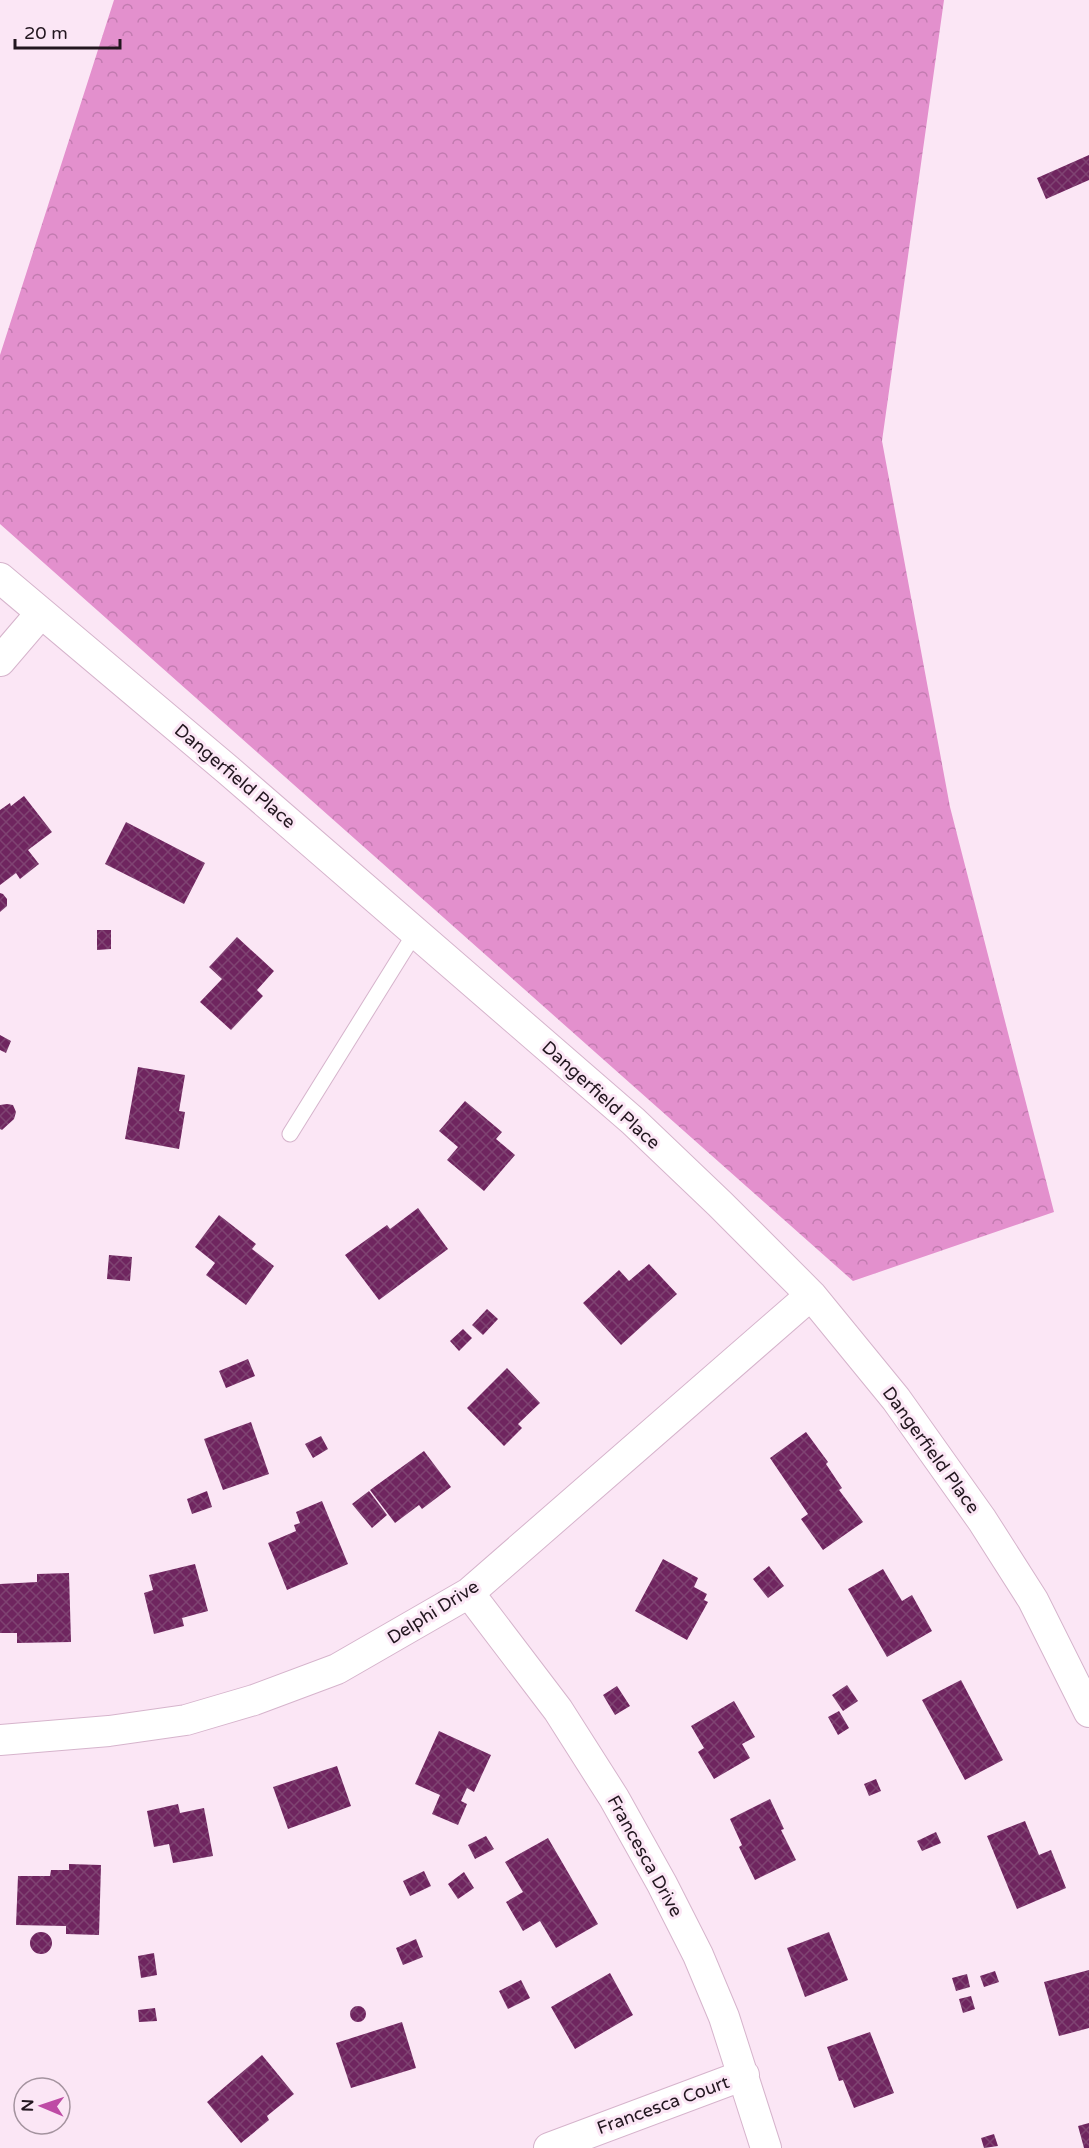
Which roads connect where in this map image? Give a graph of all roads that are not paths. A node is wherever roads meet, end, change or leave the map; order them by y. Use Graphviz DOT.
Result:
graph roads {
  1 [pos="0,578"];
  2 [pos="41,613"];
  3 [pos="0,661"];
  4 [pos="415,933"];
  5 [pos="290,1134"];
  6 [pos="811,1295"];
  7 [pos="470,1593"];
  8 [pos="1089,1712"];
  9 [pos="0,1740"];
  10 [pos="744,2075"];
  11 [pos="549,2148"];
  12 [pos="766,2148"];
  1 -- 2 [label="street, Dangerfield Place"];
  2 -- 3 [label="street"];
  2 -- 4 [label="street, Dangerfield Place"];
  4 -- 5 [label="lane"];
  4 -- 6 [label="street, Dangerfield Place"];
  6 -- 7 [label="street, Delphi Drive"];
  6 -- 8 [label="street, Dangerfield Place"];
  7 -- 9 [label="street, Delphi Drive"];
  7 -- 10 [label="street, Francesca Drive"];
  10 -- 11 [label="street, Francesca Court"];
  10 -- 12 [label="street, Francesca Drive"];
}
